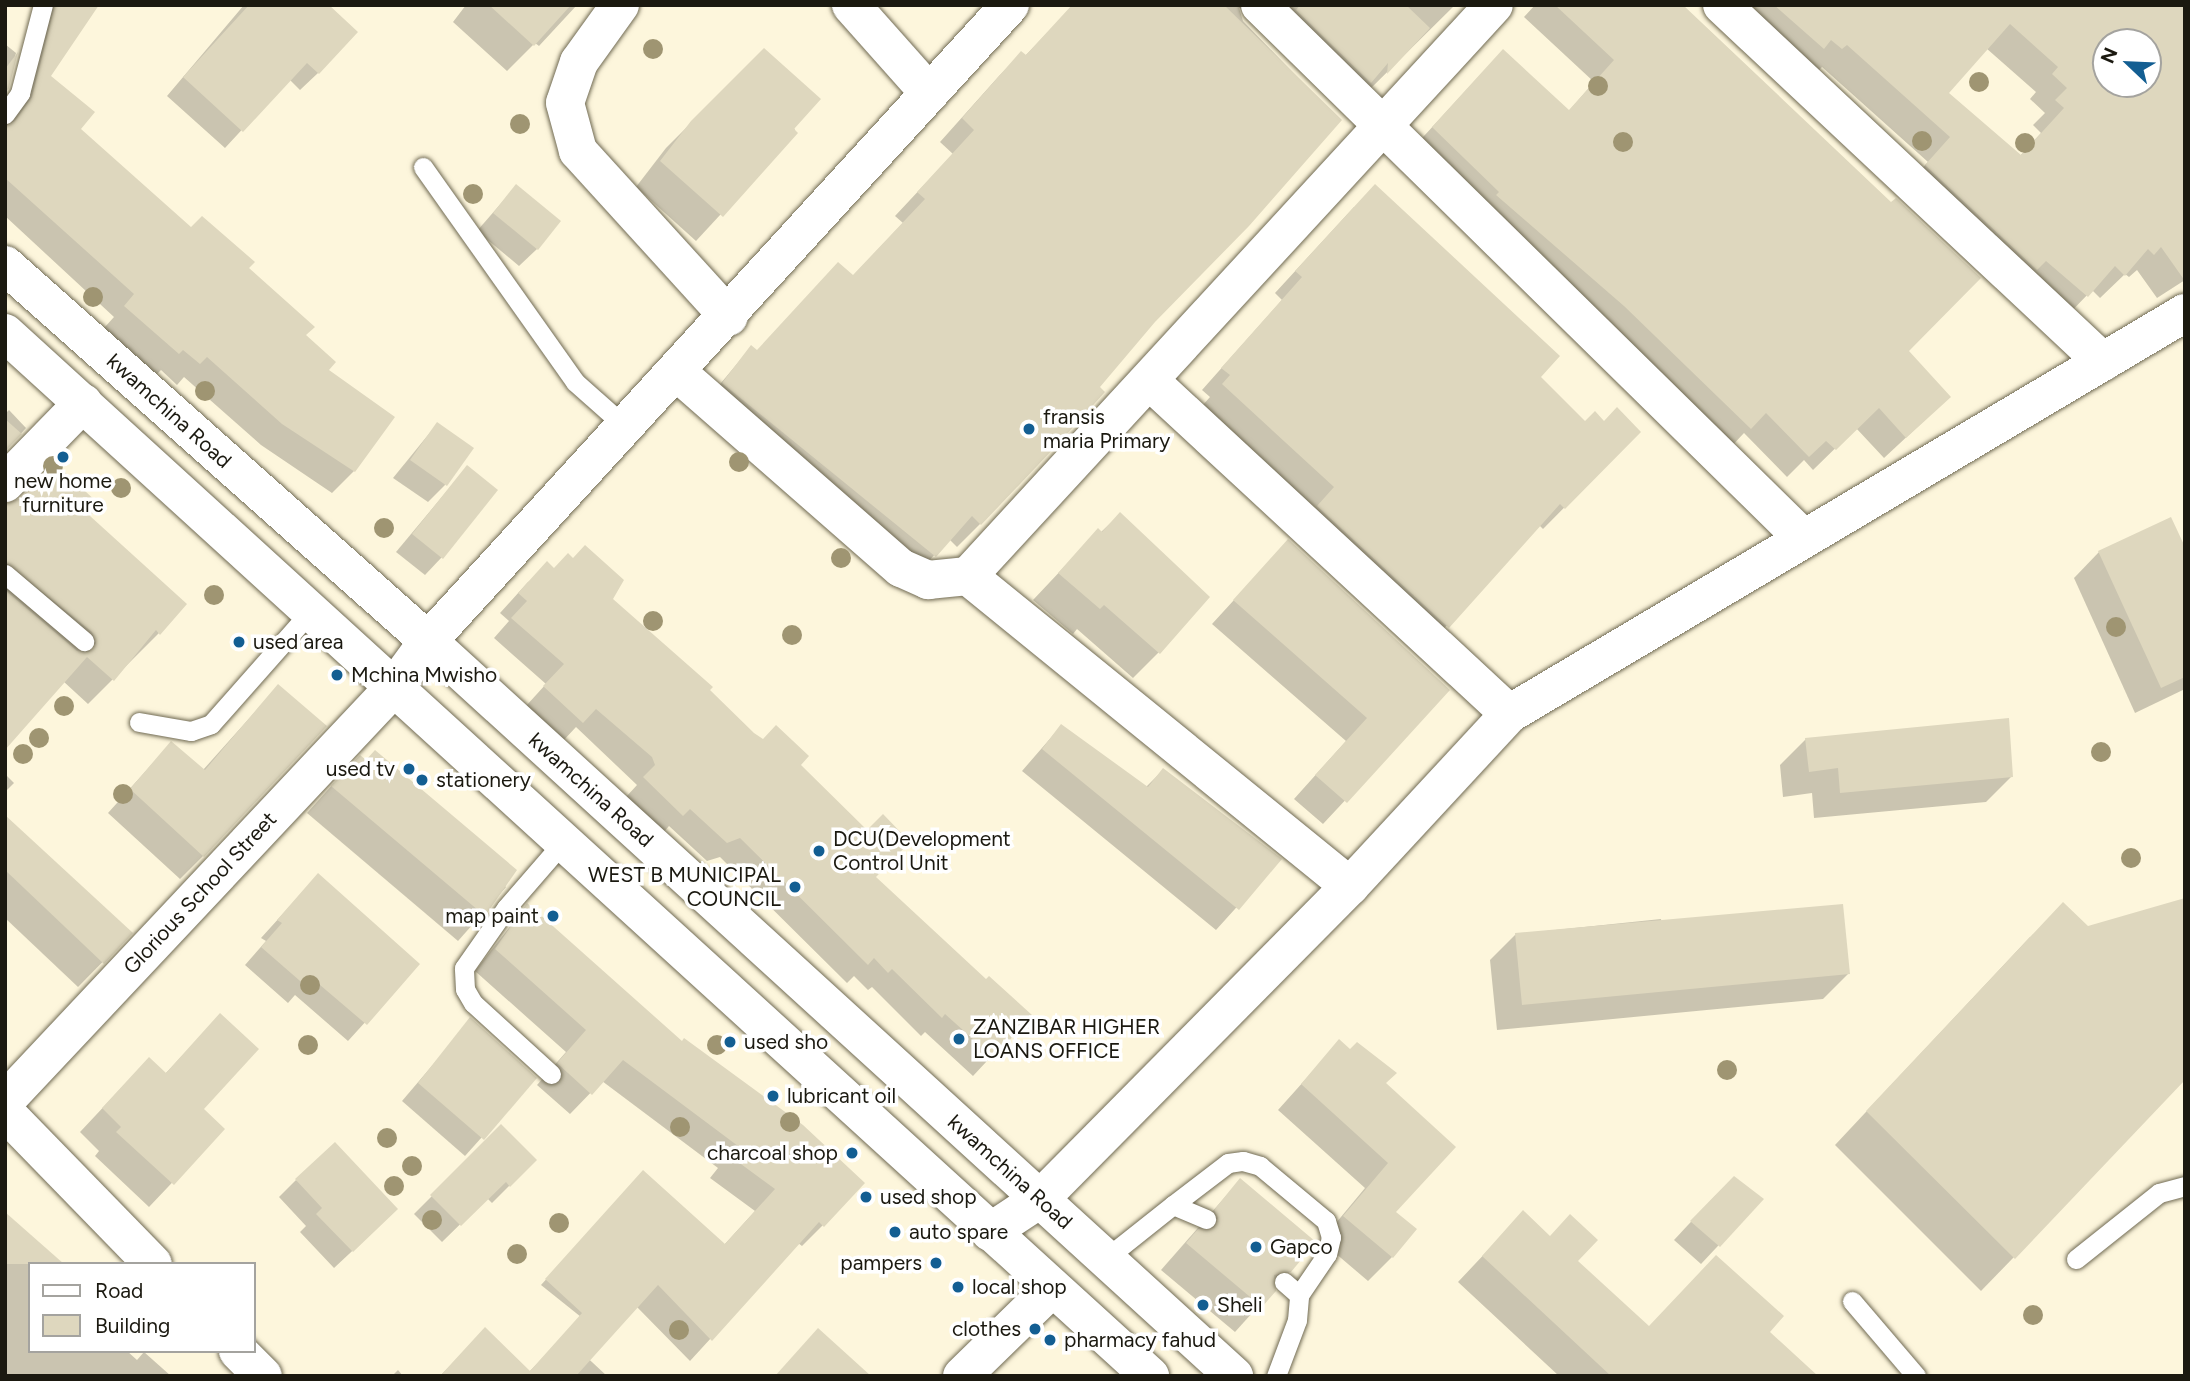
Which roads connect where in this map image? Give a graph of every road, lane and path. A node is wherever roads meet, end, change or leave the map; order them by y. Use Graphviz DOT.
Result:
graph roads {
  1 [pos="43,5"];
  2 [pos="620,5"];
  3 [pos="852,5"];
  4 [pos="1010,5"];
  5 [pos="1261,5"];
  6 [pos="1494,5"];
  7 [pos="1722,5"];
  8 [pos="929,93"];
  9 [pos="5,114"];
  10 [pos="1383,126"];
  11 [pos="423,167"];
  12 [pos="5,265"];
  13 [pos="2185,313"];
  14 [pos="729,317"];
  15 [pos="5,333"];
  16 [pos="2103,362"];
  17 [pos="678,373"];
  18 [pos="1151,382"];
  19 [pos="83,403"];
  20 [pos="627,428"];
  21 [pos="5,483"];
  22 [pos="1802,538"];
  23 [pos="5,574"];
  24 [pos="968,576"];
  25 [pos="312,610"];
  26 [pos="84,641"];
  27 [pos="428,641"];
  28 [pos="396,685"];
  29 [pos="1509,713"];
  30 [pos="139,722"];
  31 [pos="565,840"];
  32 [pos="1350,886"];
  33 [pos="551,1074"];
  34 [pos="5,1101"];
  35 [pos="5,1112"];
  36 [pos="2185,1186"];
  37 [pos="1040,1199"];
  38 [pos="1172,1205"];
  39 [pos="1206,1219"];
  40 [pos="990,1232"];
  41 [pos="1105,1259"];
  42 [pos="2076,1259"];
  43 [pos="151,1262"];
  44 [pos="1283,1282"];
  45 [pos="1051,1289"];
  46 [pos="1299,1295"];
  47 [pos="1852,1301"];
  48 [pos="962,1376"];
  49 [pos="1150,1376"];
  50 [pos="1234,1376"];
  51 [pos="1276,1376"];
  52 [pos="1916,1376"];
  1 -- 9 [label="lane"];
  2 -- 14 [label="street"];
  3 -- 8 [label="street"];
  4 -- 8 [label="street, Glorious School Street"];
  5 -- 10 [label="street"];
  6 -- 10 [label="street"];
  7 -- 16 [label="street"];
  8 -- 14 [label="street, Glorious School Street"];
  10 -- 18 [label="street"];
  10 -- 22 [label="street"];
  11 -- 20 [label="lane"];
  12 -- 27 [label="street, kwamchina Road"];
  13 -- 16 [label="street"];
  14 -- 17 [label="street, Glorious School Street"];
  15 -- 19 [label="street"];
  16 -- 22 [label="street"];
  17 -- 20 [label="street, Glorious School Street"];
  17 -- 24 [label="street"];
  18 -- 24 [label="street"];
  18 -- 29 [label="street"];
  19 -- 21 [label="street"];
  19 -- 25 [label="street"];
  20 -- 27 [label="street, Glorious School Street"];
  22 -- 29 [label="street"];
  23 -- 26 [label="lane"];
  24 -- 32 [label="street"];
  25 -- 28 [label="street"];
  25 -- 30 [label="lane"];
  27 -- 28 [label="street, Glorious School Street"];
  27 -- 37 [label="street, kwamchina Road"];
  28 -- 31 [label="street"];
  28 -- 34 [label="street, Glorious School Street"];
  29 -- 32 [label="street"];
  31 -- 33 [label="lane"];
  31 -- 40 [label="street"];
  32 -- 37 [label="street"];
  35 -- 43 [label="street"];
  36 -- 42 [label="lane"];
  37 -- 40 [label="street"];
  37 -- 41 [label="street, kwamchina Road"];
  38 -- 39 [label="lane"];
  38 -- 41 [label="lane"];
  38 -- 46 [label="lane"];
  40 -- 45 [label="street"];
  41 -- 50 [label="street, kwamchina Road"];
  44 -- 46 [label="lane"];
  45 -- 48 [label="street"];
  45 -- 49 [label="street"];
  46 -- 51 [label="lane"];
  47 -- 52 [label="lane"];
}
